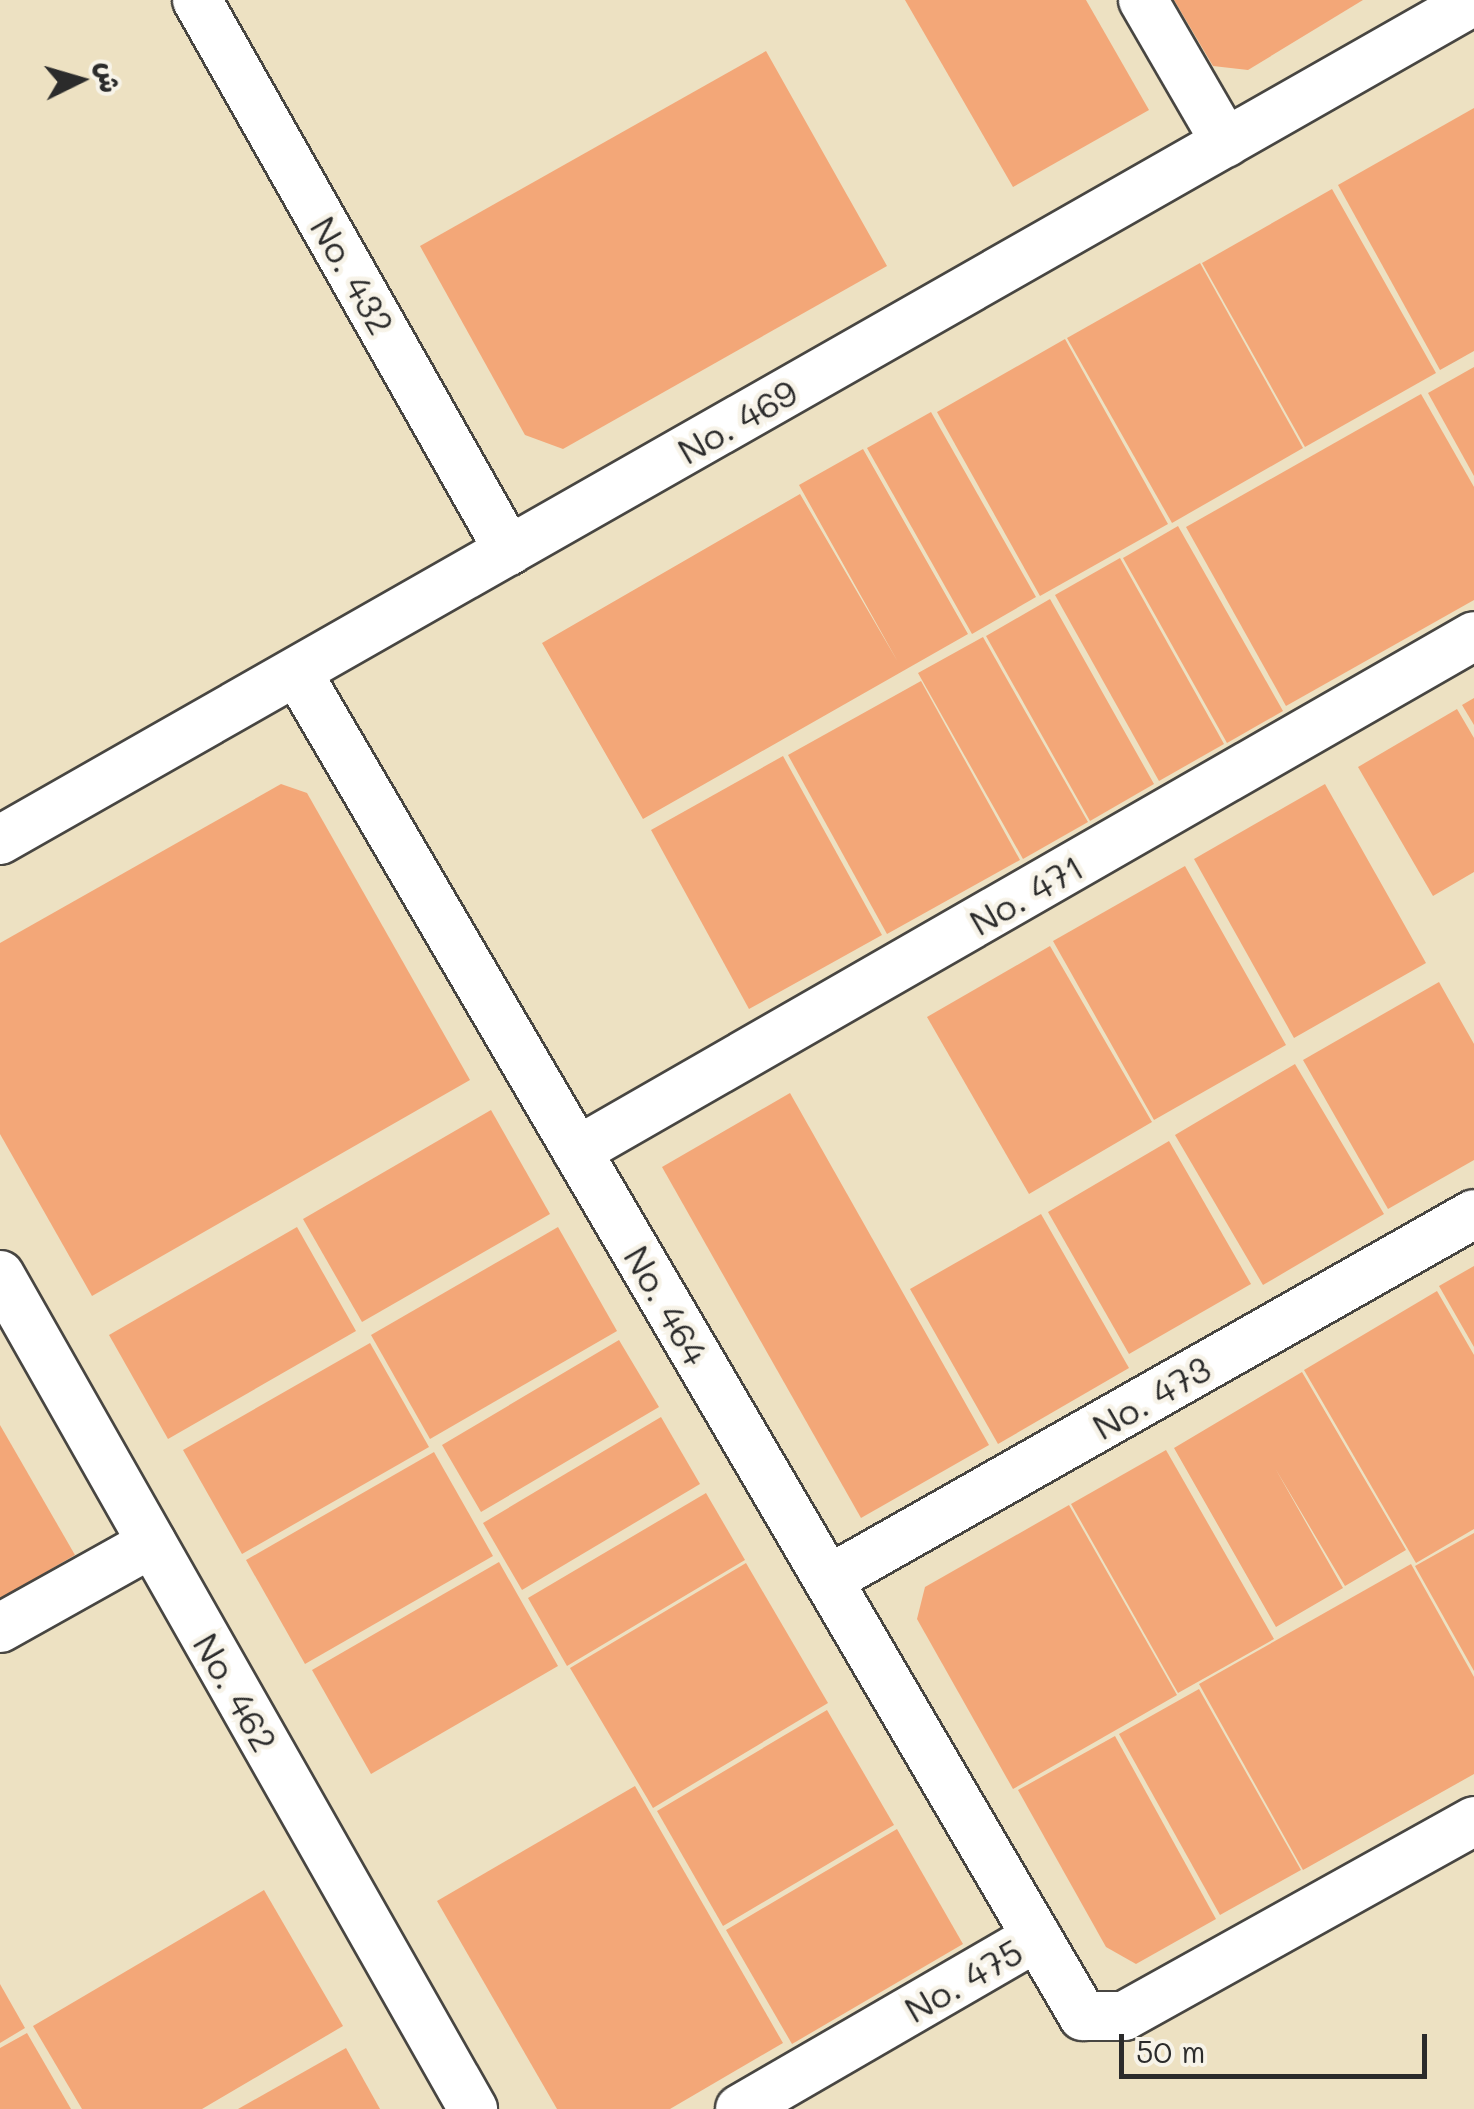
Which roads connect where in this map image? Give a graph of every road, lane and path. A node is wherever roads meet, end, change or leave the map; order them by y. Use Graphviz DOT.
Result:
graph roads {
  1 [pos="196,0"];
  2 [pos="1143,0"];
  3 [pos="1474,1"];
  4 [pos="1226,143"];
  5 [pos="509,551"];
  6 [pos="1474,636"];
  7 [pos="297,672"];
  8 [pos="0,840"];
  9 [pos="577,1151"];
  10 [pos="1474,1214"];
  11 [pos="0,1275"];
  12 [pos="152,1544"];
  13 [pos="828,1580"];
  14 [pos="0,1628"];
  15 [pos="1474,1821"];
  16 [pos="1037,1938"];
  17 [pos="473,2109"];
  18 [pos="740,2109"];
  1 -- 5 [label="street, No. 432"];
  2 -- 4 [label="street"];
  3 -- 4 [label="street, No. 469"];
  4 -- 5 [label="street, No. 469"];
  5 -- 7 [label="street, No. 469"];
  6 -- 9 [label="street, No. 471"];
  7 -- 8 [label="street, No. 469"];
  7 -- 9 [label="street, No. 464"];
  9 -- 13 [label="street, No. 464"];
  10 -- 13 [label="street, No. 473"];
  11 -- 12 [label="street, No. 462"];
  12 -- 14 [label="street"];
  12 -- 17 [label="street, No. 462"];
  13 -- 16 [label="street, No. 464"];
  15 -- 16 [label="street, No. 475"];
  16 -- 18 [label="street, No. 475"];
}
